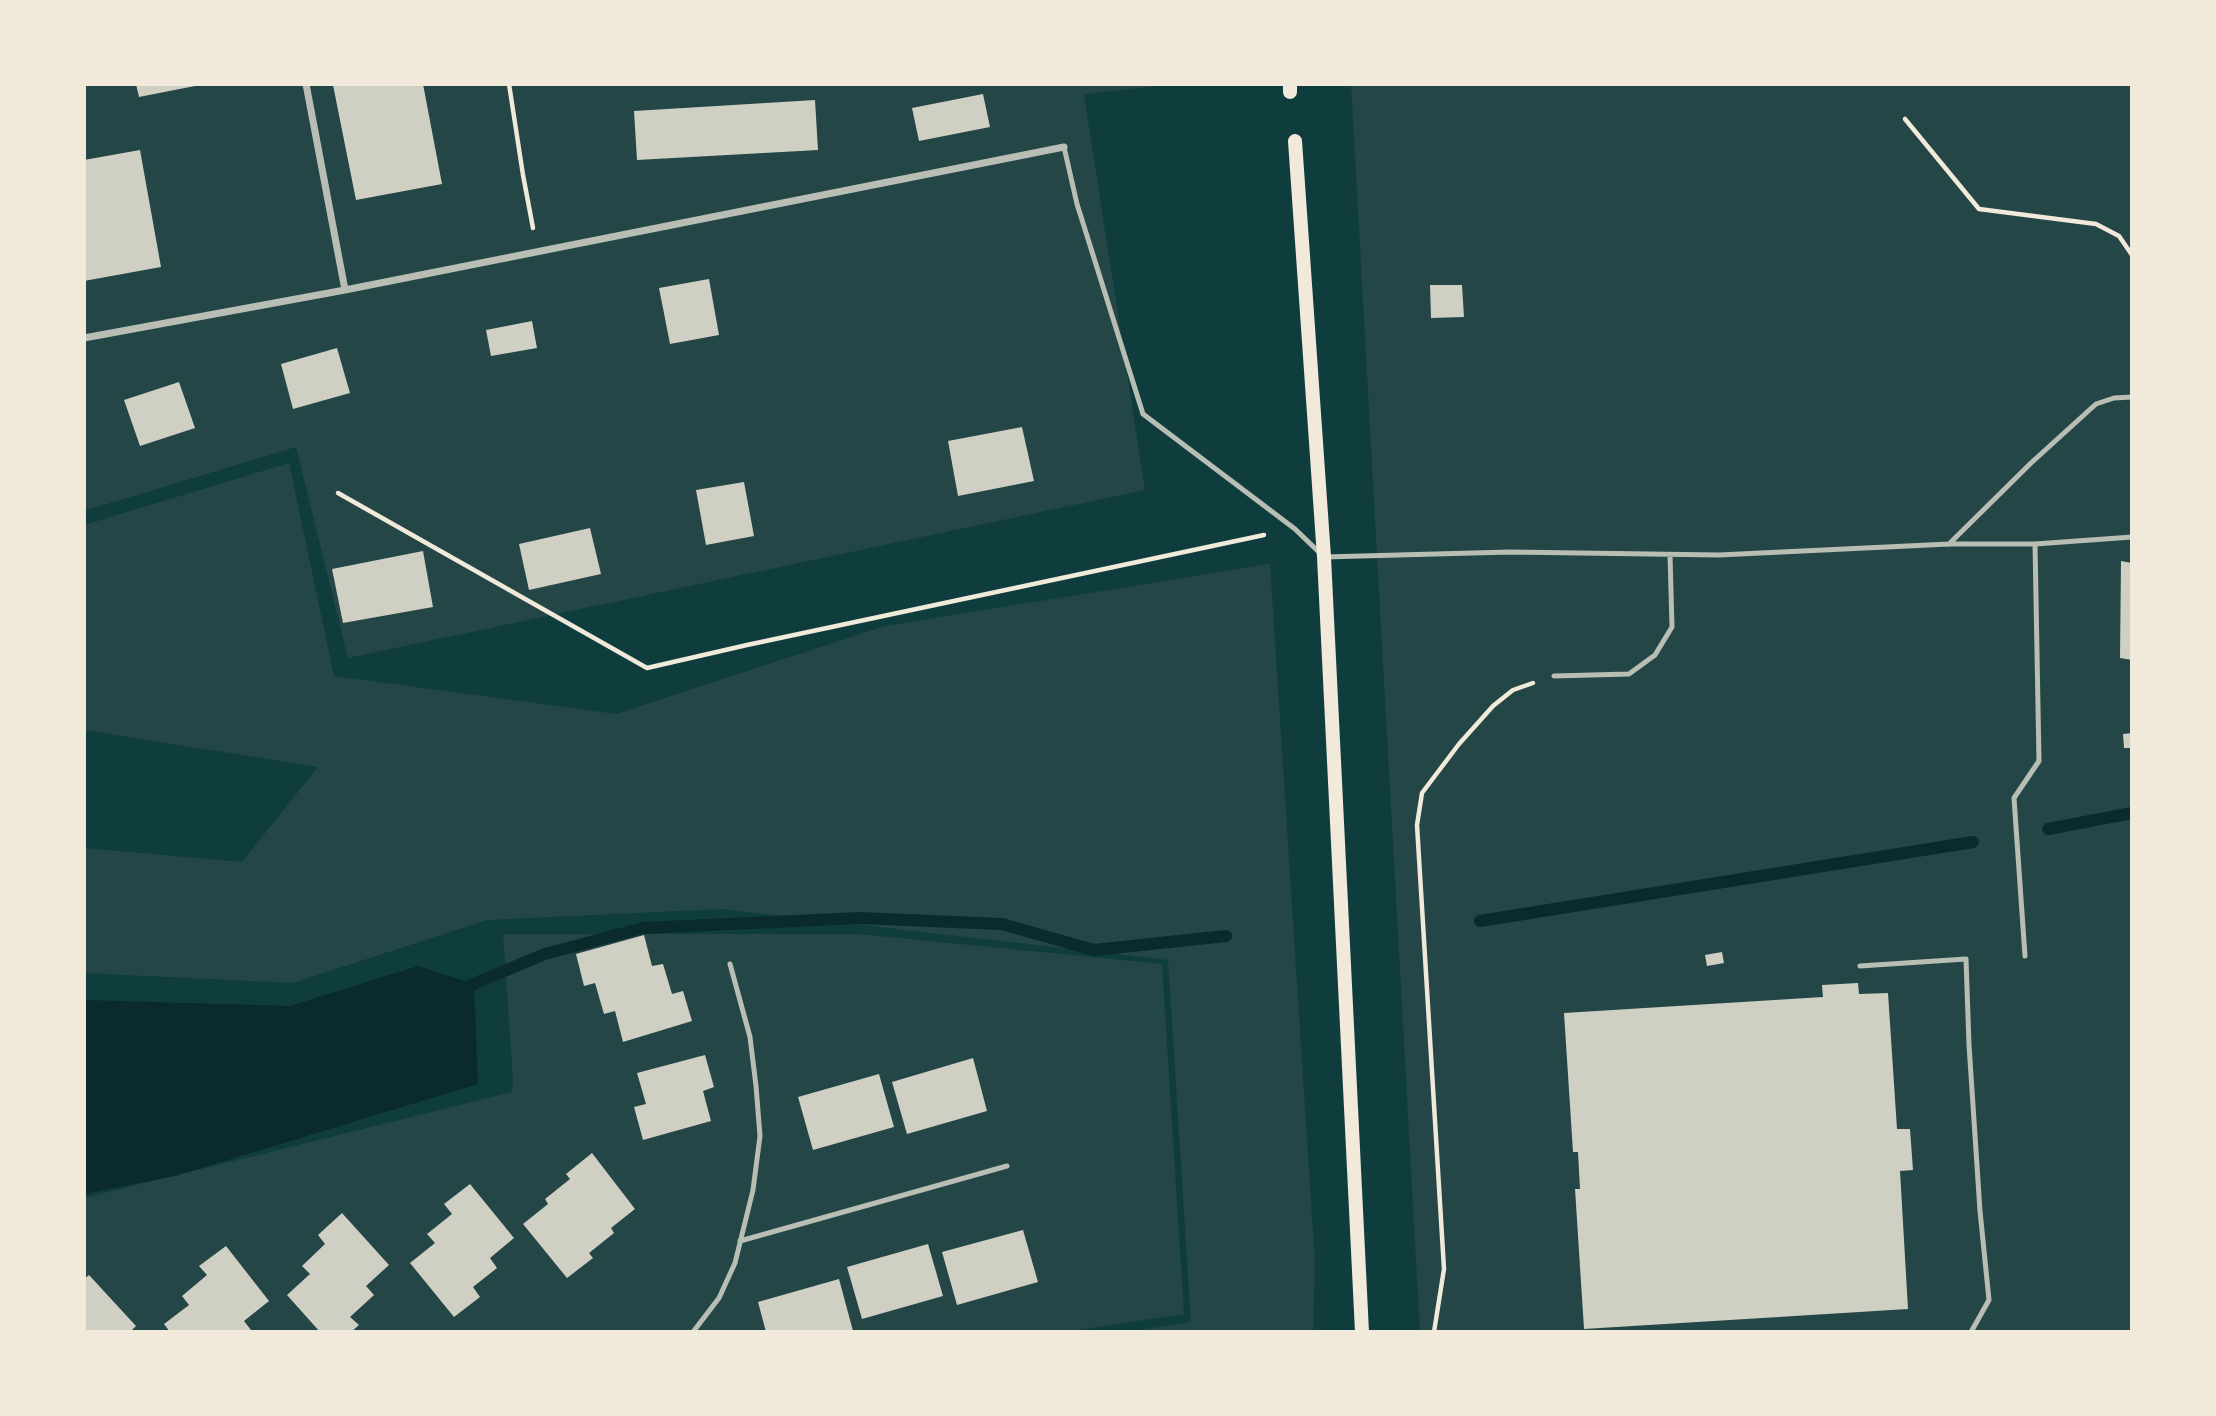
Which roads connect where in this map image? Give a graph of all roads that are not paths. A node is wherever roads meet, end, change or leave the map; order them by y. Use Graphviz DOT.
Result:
graph roads {
  1 [pos="306,84"];
  2 [pos="1295,141"];
  3 [pos="1064,147"];
  4 [pos="345,290"];
  5 [pos="84,338"];
  6 [pos="2132,397"];
  7 [pos="2132,537"];
  8 [pos="1949,544"];
  9 [pos="2035,544"];
  10 [pos="1670,555"];
  11 [pos="1324,557"];
  12 [pos="1554,676"];
  13 [pos="2025,956"];
  14 [pos="730,964"];
  15 [pos="1860,966"];
  16 [pos="1007,1166"];
  17 [pos="740,1241"];
  18 [pos="692,1332"];
  19 [pos="1362,1332"];
  20 [pos="1971,1332"];
  1 -- 4 [label="street"];
  2 -- 11 [label="main road"];
  3 -- 4 [label="street"];
  3 -- 11 [label="lane"];
  4 -- 5 [label="street"];
  6 -- 8 [label="lane"];
  7 -- 9 [label="lane"];
  8 -- 9 [label="lane"];
  8 -- 10 [label="lane"];
  9 -- 13 [label="lane"];
  10 -- 11 [label="lane"];
  10 -- 12 [label="lane"];
  11 -- 19 [label="main road"];
  14 -- 17 [label="lane"];
  15 -- 20 [label="lane"];
  16 -- 17 [label="lane"];
  17 -- 18 [label="lane"];
}
